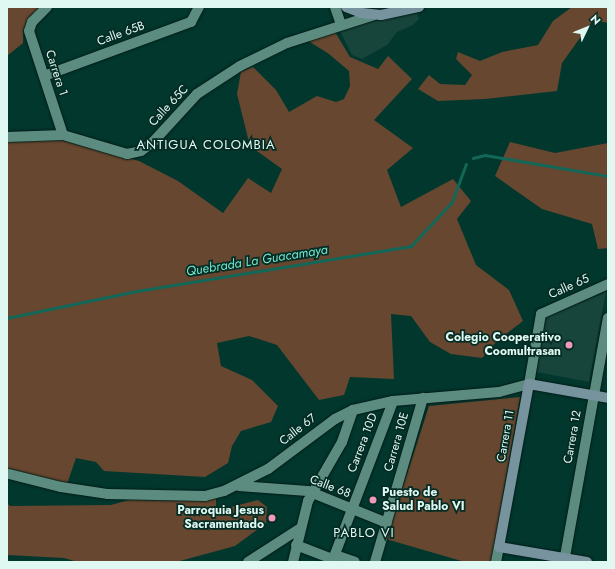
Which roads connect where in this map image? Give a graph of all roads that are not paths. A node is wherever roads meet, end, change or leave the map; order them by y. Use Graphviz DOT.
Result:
graph roads {
  1 [pos="47,7"];
  2 [pos="199,7"];
  3 [pos="335,7"];
  4 [pos="346,7"];
  5 [pos="419,7"];
  6 [pos="374,15"];
  7 [pos="341,24"];
  8 [pos="44,76"];
  9 [pos="63,135"];
  10 [pos="7,137"];
  11 [pos="608,284"];
  12 [pos="541,314"];
  13 [pos="608,318"];
  14 [pos="529,384"];
  15 [pos="594,396"];
  16 [pos="423,398"];
  17 [pos="608,398"];
  18 [pos="393,401"];
  19 [pos="353,410"];
  20 [pos="9,474"];
  21 [pos="238,485"];
  22 [pos="312,492"];
  23 [pos="351,509"];
  24 [pos="386,523"];
  25 [pos="299,529"];
  26 [pos="296,545"];
  27 [pos="499,547"];
  28 [pos="333,559"];
  29 [pos="565,560"];
  30 [pos="248,562"];
  31 [pos="293,562"];
  32 [pos="355,562"];
  33 [pos="375,562"];
  34 [pos="496,562"];
  35 [pos="587,562"];
  1 -- 8 [label="street, Carrera 1"];
  2 -- 8 [label="street, Calle 65B"];
  3 -- 7 [label="street"];
  4 -- 6 [label="street"];
  5 -- 6 [label="street, Calle 65C"];
  6 -- 7 [label="street, Calle 65C"];
  7 -- 9 [label="street, Calle 65C"];
  8 -- 9 [label="street, Carrera 1"];
  9 -- 10 [label="street, Calle 65C"];
  11 -- 12 [label="street, Calle 65"];
  12 -- 14 [label="street, Carrera 11"];
  13 -- 15 [label="street, Carrera 12"];
  14 -- 15 [label="street, Calle 67"];
  14 -- 16 [label="street, Calle 67"];
  14 -- 27 [label="street, Carrera 11"];
  15 -- 17 [label="street, Calle 67"];
  15 -- 29 [label="street, Carrera 12"];
  16 -- 18 [label="street, Calle 67"];
  16 -- 24 [label="street, Carrera 10E"];
  18 -- 19 [label="street, Calle 67"];
  18 -- 23 [label="street, Carrera 10D"];
  19 -- 21 [label="street, Calle 67"];
  19 -- 22 [label="street"];
  20 -- 21 [label="street, Calle 67"];
  21 -- 22 [label="street, Calle 68"];
  22 -- 23 [label="street, Calle 68"];
  22 -- 25 [label="street"];
  23 -- 24 [label="street, Calle 68"];
  23 -- 28 [label="street, Carrera 10D"];
  24 -- 33 [label="street, Carrera 10E"];
  25 -- 26 [label="street"];
  25 -- 30 [label="street"];
  26 -- 28 [label="street"];
  26 -- 31 [label="street"];
  27 -- 29 [label="street"];
  27 -- 34 [label="street, Carrera 11"];
  28 -- 32 [label="street"];
  29 -- 35 [label="street"];
}
